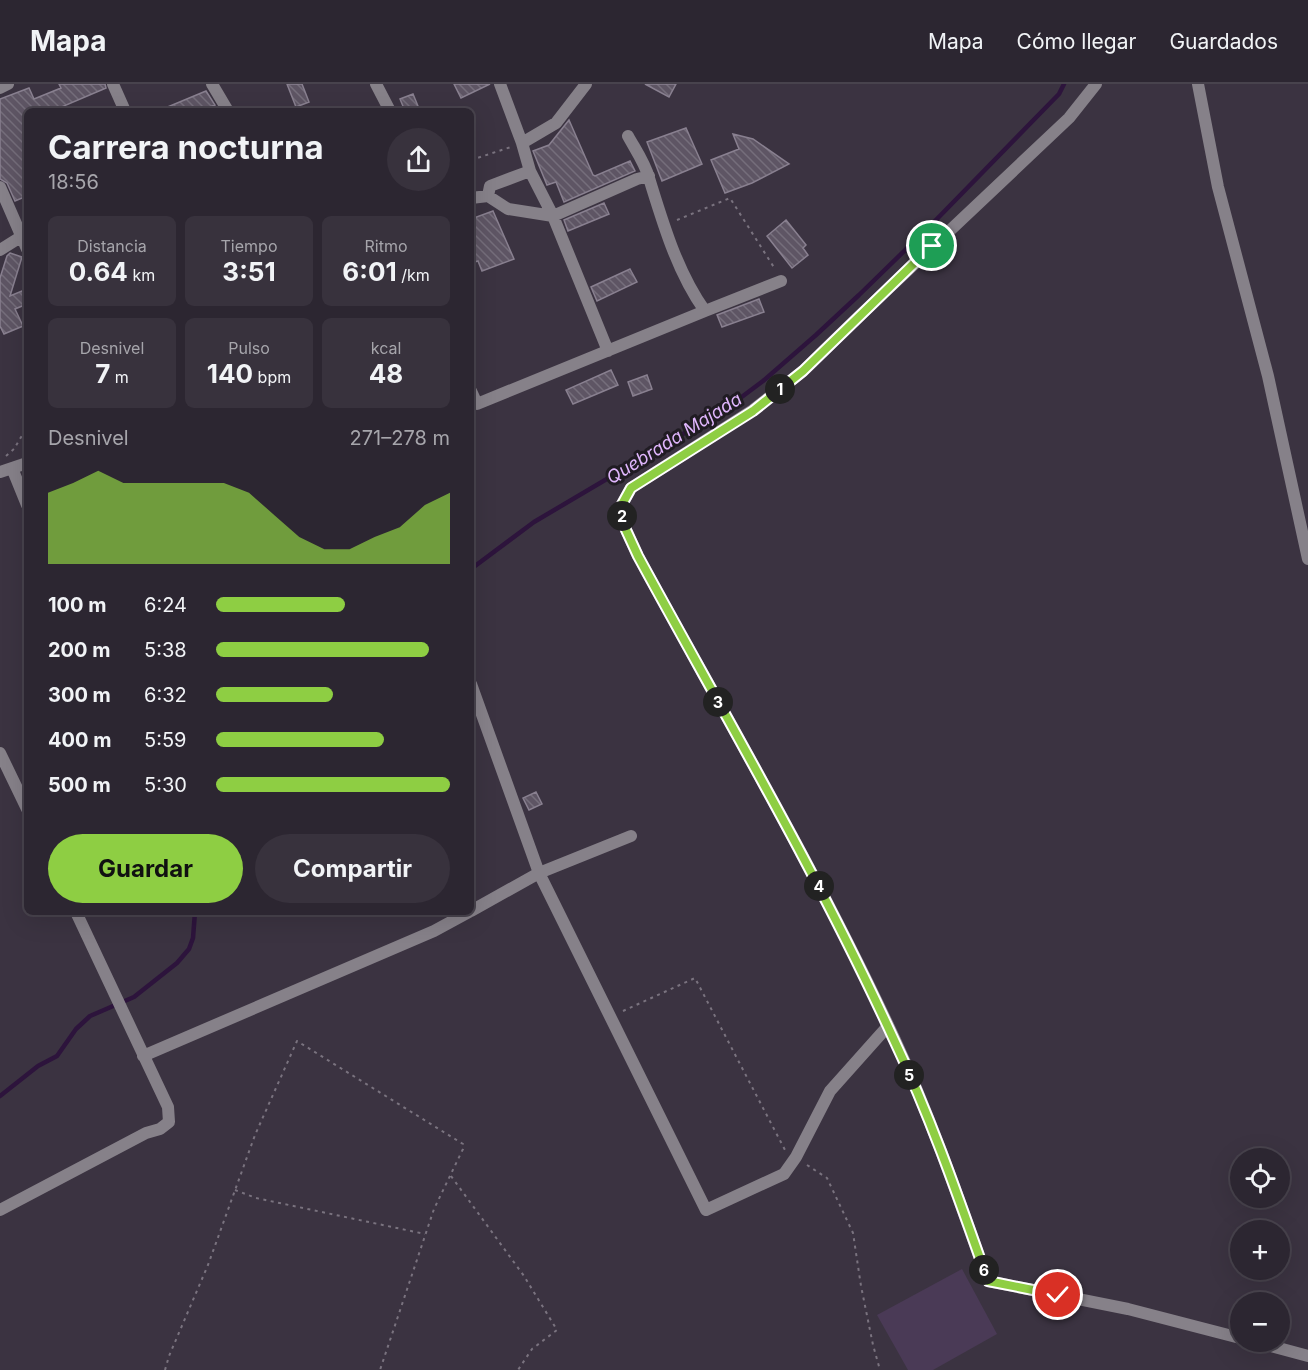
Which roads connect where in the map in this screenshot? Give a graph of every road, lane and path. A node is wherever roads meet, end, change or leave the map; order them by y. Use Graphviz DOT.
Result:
graph roads {
  1 [pos="8,84"];
  2 [pos="113,84"];
  3 [pos="212,84"];
  4 [pos="376,84"];
  5 [pos="500,84"];
  6 [pos="586,84"];
  7 [pos="1096,84"];
  8 [pos="1197,84"];
  9 [pos="0,88"];
  10 [pos="124,108"];
  11 [pos="226,108"];
  12 [pos="388,108"];
  13 [pos="628,136"];
  14 [pos="522,143"];
  15 [pos="474,159"];
  16 [pos="530,171"];
  17 [pos="649,176"];
  18 [pos="0,187"];
  19 [pos="488,196"];
  20 [pos="474,198"];
  21 [pos="553,216"];
  22 [pos="663,226"];
  23 [pos="24,234"];
  24 [pos="0,250"];
  25 [pos="782,281"];
  26 [pos="705,310"];
  27 [pos="608,351"];
  28 [pos="474,405"];
  29 [pos="24,432"];
  30 [pos="0,462"];
  31 [pos="24,463"];
  32 [pos="6,470"];
  33 [pos="24,500"];
  34 [pos="1308,559"];
  35 [pos="474,692"];
  36 [pos="0,753"];
  37 [pos="24,803"];
  38 [pos="631,836"];
  39 [pos="539,873"];
  40 [pos="474,909"];
  41 [pos="77,915"];
  42 [pos="463,915"];
  43 [pos="609,1017"];
  44 [pos="888,1026"];
  45 [pos="143,1056"];
  46 [pos="796,1157"];
  47 [pos="450,1174"];
  48 [pos="235,1190"];
  49 [pos="0,1210"];
  50 [pos="426,1234"];
  51 [pos="1230,1335"];
  52 [pos="1290,1351"];
  53 [pos="1308,1356"];
  54 [pos="165,1370"];
  55 [pos="380,1370"];
  56 [pos="518,1370"];
  57 [pos="880,1370"];
  1 -- 9 [label="street"];
  2 -- 10 [label="street"];
  3 -- 11 [label="street"];
  4 -- 12 [label="street"];
  5 -- 14 [label="street"];
  6 -- 14 [label="street"];
  7 -- 44 [label="street"];
  8 -- 34 [label="street"];
  13 -- 17 [label="street"];
  14 -- 15 [label="path"];
  14 -- 16 [label="street"];
  16 -- 19 [label="street"];
  16 -- 21 [label="street"];
  17 -- 21 [label="street"];
  17 -- 22 [label="street"];
  18 -- 23 [label="street"];
  19 -- 20 [label="street"];
  19 -- 21 [label="street"];
  21 -- 27 [label="street"];
  22 -- 25 [label="path"];
  22 -- 26 [label="street"];
  23 -- 24 [label="street"];
  25 -- 26 [label="street"];
  26 -- 27 [label="street"];
  27 -- 28 [label="street"];
  29 -- 30 [label="path"];
  31 -- 32 [label="street"];
  32 -- 33 [label="street"];
  35 -- 39 [label="street"];
  36 -- 37 [label="street"];
  38 -- 39 [label="street"];
  39 -- 40 [label="street"];
  39 -- 43 [label="street"];
  41 -- 45 [label="street"];
  42 -- 45 [label="street"];
  43 -- 46 [label="path"];
  43 -- 46 [label="street"];
  44 -- 46 [label="street"];
  44 -- 51 [label="street"];
  45 -- 49 [label="street"];
  46 -- 57 [label="path"];
  47 -- 48 [label="path"];
  47 -- 50 [label="path"];
  47 -- 56 [label="path"];
  48 -- 50 [label="path"];
  48 -- 54 [label="path"];
  50 -- 55 [label="path"];
  52 -- 53 [label="street"];
}
